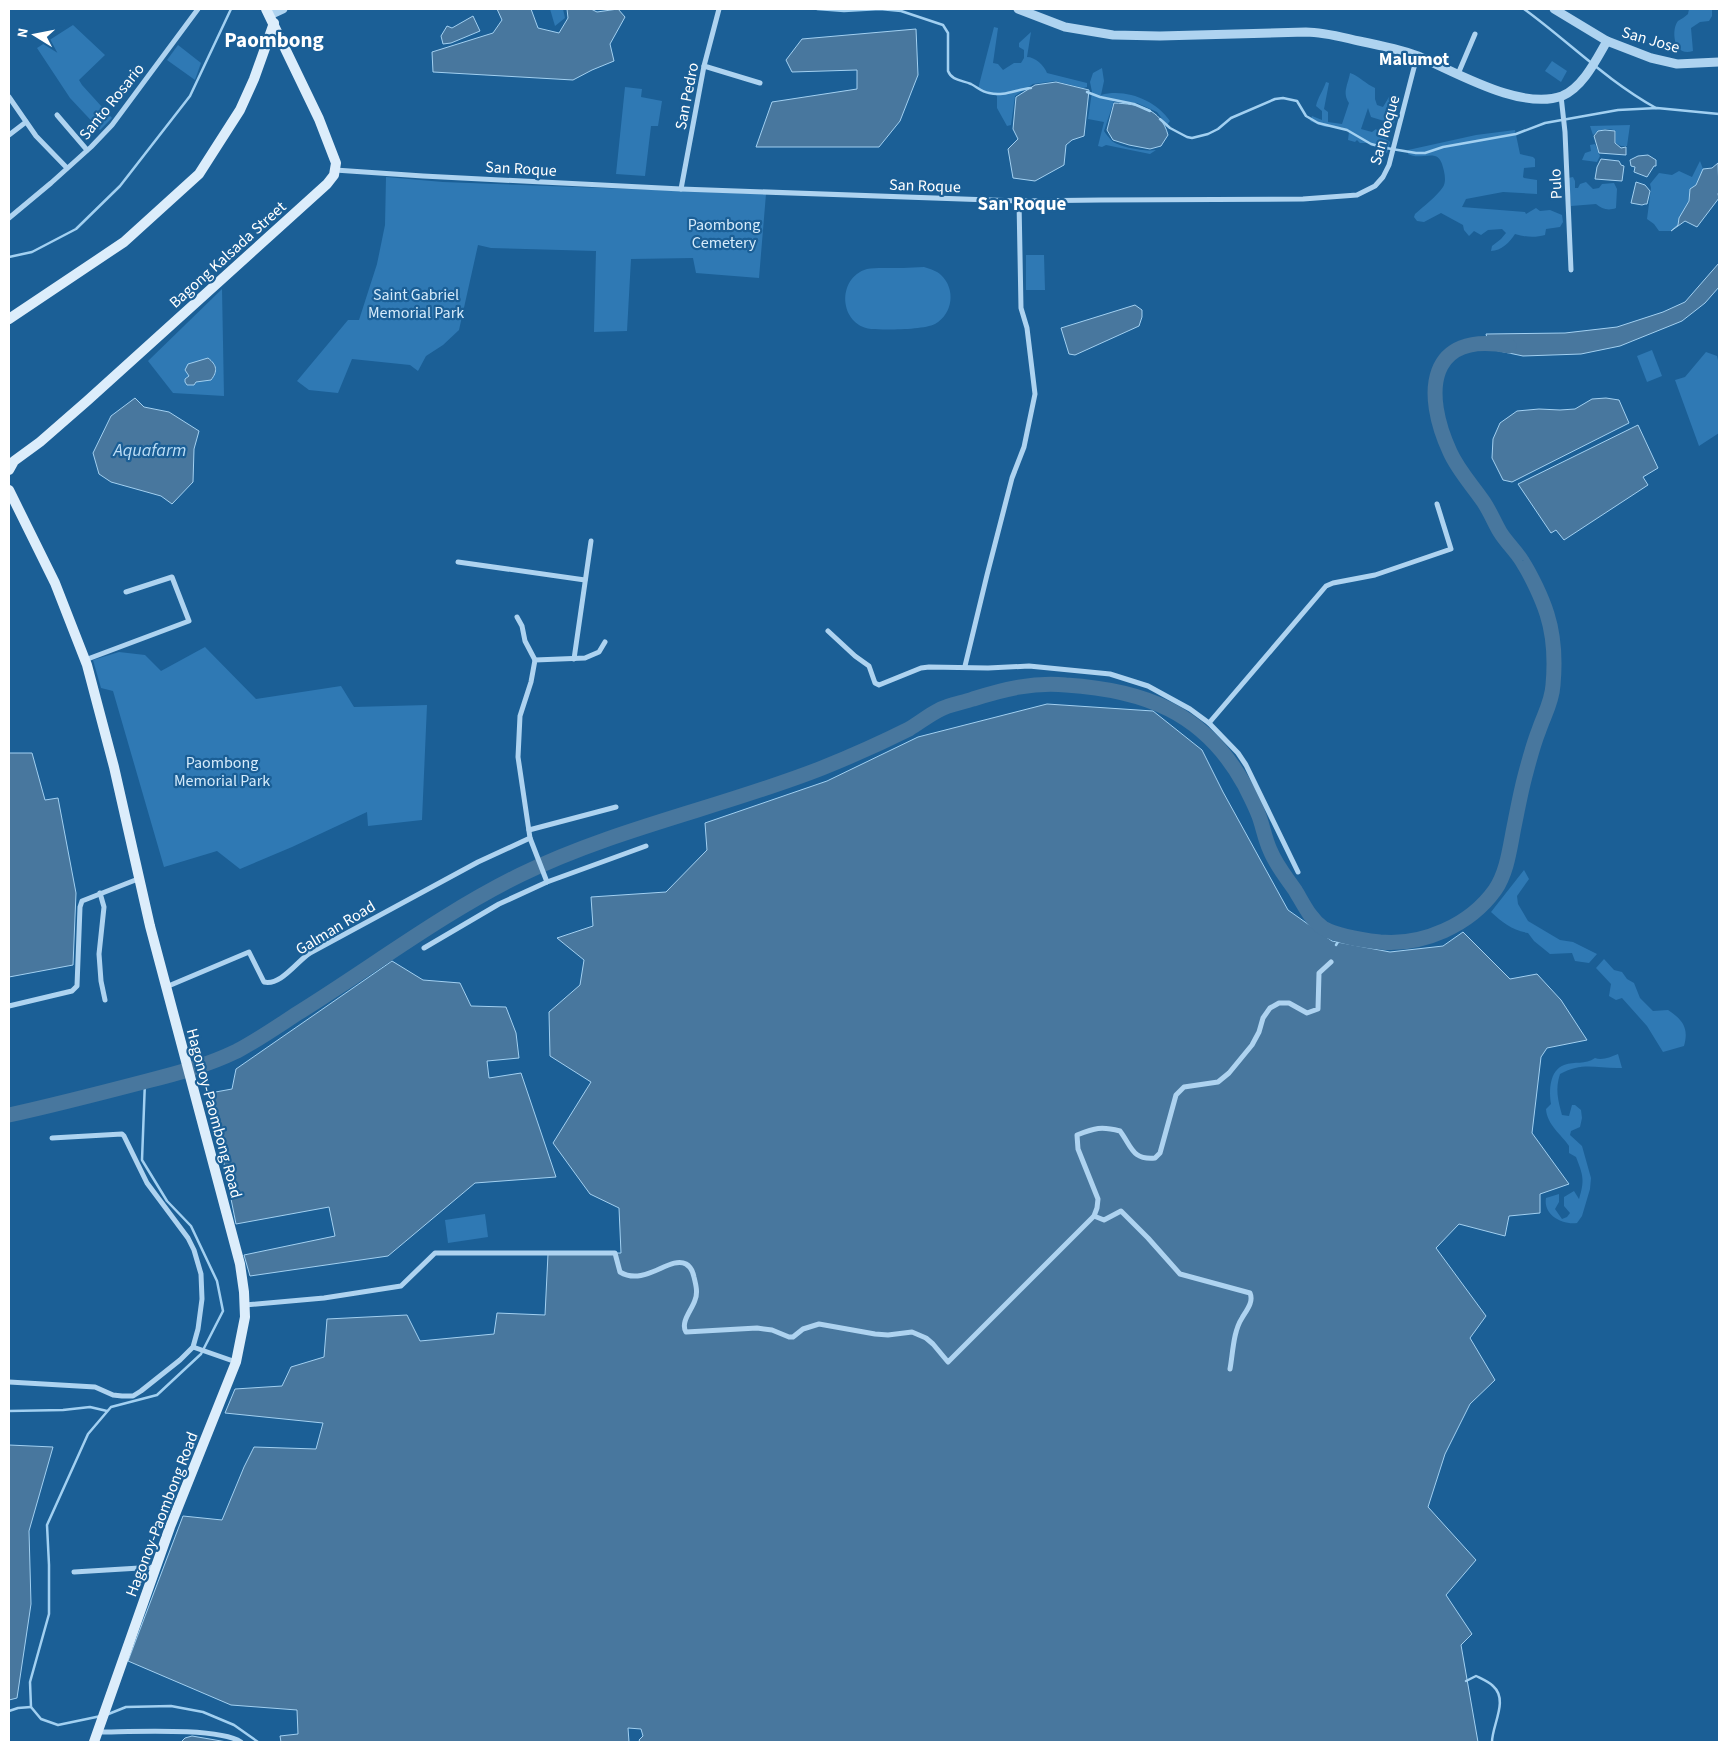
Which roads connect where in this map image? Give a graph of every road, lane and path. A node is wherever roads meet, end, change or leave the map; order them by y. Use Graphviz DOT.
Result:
graph roads {
  1 [pos="198,9"];
  2 [pos="283,9"];
  3 [pos="718,9"];
  4 [pos="1018,9"];
  5 [pos="1554,9"];
  6 [pos="270,16"];
  7 [pos="1475,34"];
  8 [pos="1607,41"];
  9 [pos="1417,56"];
  10 [pos="1719,62"];
  11 [pos="704,66"];
  12 [pos="1458,74"];
  13 [pos="760,82"];
  14 [pos="1561,96"];
  15 [pos="9,97"];
  16 [pos="57,115"];
  17 [pos="26,122"];
  18 [pos="9,135"];
  19 [pos="87,150"];
  20 [pos="67,168"];
  21 [pos="335,170"];
  22 [pos="681,189"];
  23 [pos="1019,201"];
  24 [pos="9,218"];
  25 [pos="1570,270"];
  26 [pos="9,319"];
  27 [pos="10,465"];
  28 [pos="9,490"];
  29 [pos="1437,504"];
  30 [pos="591,541"];
  31 [pos="458,562"];
  32 [pos="585,580"];
  33 [pos="126,592"];
  34 [pos="517,617"];
  35 [pos="828,631"];
  36 [pos="605,642"];
  37 [pos="574,659"];
  38 [pos="85,660"];
  39 [pos="535,660"];
  40 [pos="965,666"];
  41 [pos="1209,723"];
  42 [pos="616,807"];
  43 [pos="529,830"];
  44 [pos="530,838"];
  45 [pos="646,846"];
  46 [pos="1298,872"];
  47 [pos="138,879"];
  48 [pos="547,882"];
  49 [pos="100,893"];
  50 [pos="424,948"];
  51 [pos="1331,962"];
  52 [pos="166,987"];
  53 [pos="105,1000"];
  54 [pos="9,1006"];
  55 [pos="52,1138"];
  56 [pos="1094,1216"];
  57 [pos="245,1305"];
  58 [pos="193,1347"];
  59 [pos="236,1362"];
  60 [pos="1230,1369"];
  61 [pos="9,1382"];
  62 [pos="156,1567"];
  63 [pos="74,1572"];
  64 [pos="99,1729"];
  65 [pos="94,1742"];
  66 [pos="241,1742"];
  1 -- 19 [label="street, Santo Rosario"];
  2 -- 6 [label="street"];
  3 -- 11 [label="street, San Pedro"];
  4 -- 9 [label="street"];
  5 -- 8 [label="street, San Jose"];
  6 -- 21 [label="main road"];
  6 -- 26 [label="main road"];
  7 -- 12 [label="street"];
  8 -- 10 [label="street, San Jose"];
  8 -- 14 [label="street"];
  9 -- 12 [label="street"];
  9 -- 23 [label="street, San Roque"];
  11 -- 13 [label="street"];
  11 -- 22 [label="street, San Pedro"];
  12 -- 14 [label="street"];
  14 -- 25 [label="street, Pulo"];
  15 -- 17 [label="street"];
  16 -- 19 [label="street"];
  17 -- 18 [label="street"];
  17 -- 20 [label="street"];
  19 -- 20 [label="street, Santo Rosario"];
  20 -- 24 [label="street, Santo Rosario"];
  21 -- 22 [label="street, San Roque"];
  21 -- 27 [label="main road, Bagong Kalsada Street"];
  22 -- 23 [label="street, San Roque"];
  23 -- 40 [label="street"];
  28 -- 38 [label="main road, Hagonoy-Paombong Road"];
  29 -- 41 [label="street"];
  30 -- 32 [label="street"];
  31 -- 32 [label="street"];
  32 -- 37 [label="street"];
  33 -- 38 [label="street"];
  34 -- 39 [label="street"];
  35 -- 40 [label="street"];
  36 -- 37 [label="street"];
  37 -- 39 [label="street"];
  38 -- 47 [label="main road, Hagonoy-Paombong Road"];
  39 -- 43 [label="street"];
  40 -- 41 [label="street"];
  41 -- 46 [label="street"];
  42 -- 43 [label="street"];
  43 -- 44 [label="street"];
  44 -- 48 [label="street"];
  44 -- 52 [label="street, Galman Road"];
  45 -- 48 [label="street"];
  47 -- 49 [label="street"];
  47 -- 52 [label="main road, Hagonoy-Paombong Road"];
  48 -- 50 [label="street"];
  49 -- 53 [label="street"];
  49 -- 54 [label="street"];
  51 -- 56 [label="street"];
  52 -- 57 [label="main road, Hagonoy-Paombong Road"];
  55 -- 58 [label="street"];
  56 -- 57 [label="street"];
  56 -- 60 [label="street"];
  57 -- 59 [label="main road, Hagonoy-Paombong Road"];
  58 -- 59 [label="street"];
  58 -- 61 [label="street"];
  59 -- 62 [label="main road, Hagonoy-Paombong Road"];
  62 -- 63 [label="street"];
  62 -- 64 [label="main road, Hagonoy-Paombong Road"];
  64 -- 65 [label="main road, Hagonoy-Paombong Road"];
  64 -- 66 [label="street"];
}
